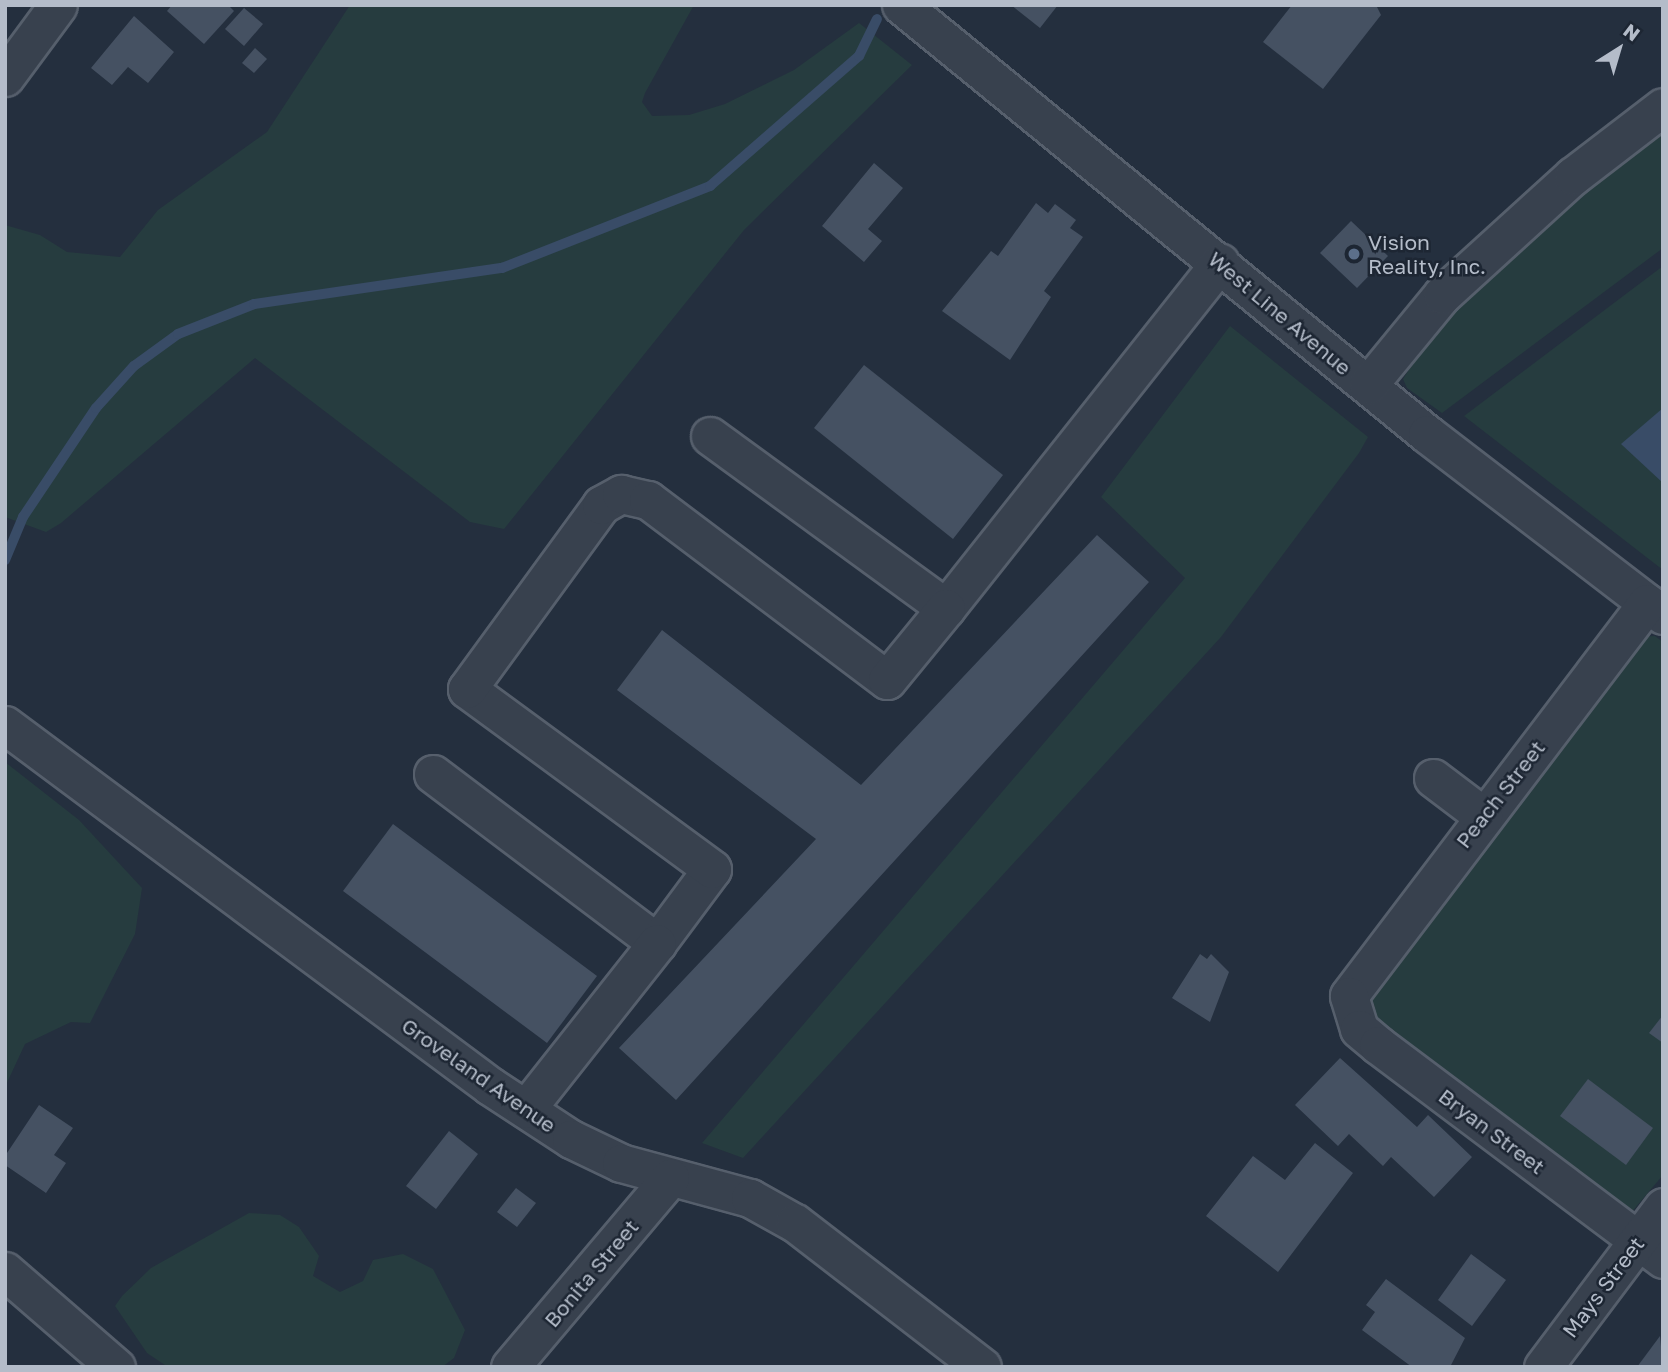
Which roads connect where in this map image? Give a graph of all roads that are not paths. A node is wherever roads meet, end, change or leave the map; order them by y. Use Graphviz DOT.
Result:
graph roads {
  1 [pos="58,5"];
  2 [pos="901,5"];
  3 [pos="9,64"];
  4 [pos="1663,107"];
  5 [pos="1220,262"];
  6 [pos="1368,385"];
  7 [pos="710,436"];
  8 [pos="946,608"];
  9 [pos="1655,609"];
  10 [pos="5,725"];
  11 [pos="433,774"];
  12 [pos="1433,778"];
  13 [pos="1483,816"];
  14 [pos="657,943"];
  15 [pos="1353,985"];
  16 [pos="526,1109"];
  17 [pos="670,1178"];
  18 [pos="1663,1207"];
  19 [pos="1650,1250"];
  20 [pos="5,1271"];
  21 [pos="116,1367"];
  22 [pos="510,1367"];
  23 [pos="982,1367"];
  24 [pos="1542,1367"];
  1 -- 3 [label="street"];
  2 -- 5 [label="street, West Line Avenue"];
  4 -- 6 [label="street"];
  5 -- 6 [label="street, West Line Avenue"];
  5 -- 8 [label="street"];
  6 -- 9 [label="street, West Line Avenue"];
  7 -- 8 [label="street"];
  8 -- 14 [label="street"];
  9 -- 13 [label="street, Peach Street"];
  10 -- 16 [label="street, Groveland Avenue"];
  11 -- 14 [label="street"];
  12 -- 13 [label="street"];
  13 -- 15 [label="street, Peach Street"];
  14 -- 16 [label="street"];
  15 -- 19 [label="street, Bryan Street"];
  16 -- 17 [label="street, Groveland Avenue"];
  17 -- 22 [label="street, Bonita Street"];
  17 -- 23 [label="street, Groveland Avenue"];
  18 -- 19 [label="street, Mays Street"];
  19 -- 24 [label="street, Mays Street"];
  20 -- 21 [label="street"];
}
